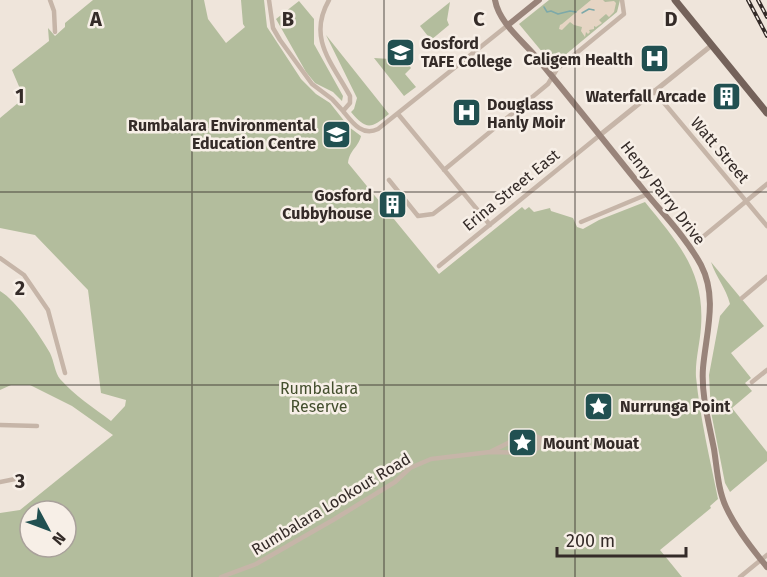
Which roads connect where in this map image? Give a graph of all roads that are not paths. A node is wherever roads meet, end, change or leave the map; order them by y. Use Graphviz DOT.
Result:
graph roads {
  1 [pos="50,0"];
  2 [pos="269,0"];
  3 [pos="328,0"];
  4 [pos="495,0"];
  5 [pos="538,0"];
  6 [pos="622,0"];
  7 [pos="675,0"];
  8 [pos="508,25"];
  9 [pos="54,32"];
  10 [pos="712,45"];
  11 [pos="552,77"];
  12 [pos="654,91"];
  13 [pos="343,111"];
  14 [pos="767,113"];
  15 [pos="398,114"];
  16 [pos="600,135"];
  17 [pos="444,170"];
  18 [pos="389,180"];
  19 [pos="767,184"];
  20 [pos="462,192"];
  21 [pos="648,194"];
  22 [pos="747,201"];
  23 [pos="582,222"];
  24 [pos="490,225"];
  25 [pos="767,226"];
  26 [pos="704,236"];
  27 [pos="0,258"];
  28 [pos="440,266"];
  29 [pos="767,277"];
  30 [pos="742,298"];
  31 [pos="767,370"];
  32 [pos="65,373"];
  33 [pos="752,382"];
  34 [pos="0,426"];
  35 [pos="37,426"];
  36 [pos="490,452"];
  37 [pos="20,478"];
  38 [pos="0,482"];
  39 [pos="764,558"];
  40 [pos="767,567"];
  41 [pos="221,577"];
  42 [pos="740,577"];
  1 -- 9 [label="street"];
  2 -- 13 [label="street"];
  3 -- 13 [label="street"];
  4 -- 8 [label="main road, Henry Parry Drive"];
  5 -- 8 [label="main road"];
  6 -- 11 [label="street"];
  7 -- 10 [label="main road"];
  8 -- 11 [label="main road, Henry Parry Drive"];
  8 -- 15 [label="street"];
  10 -- 12 [label="street, Erina Street East"];
  10 -- 14 [label="main road"];
  11 -- 16 [label="main road, Henry Parry Drive"];
  11 -- 17 [label="street"];
  12 -- 16 [label="street, Erina Street East"];
  12 -- 22 [label="street, Watt Street"];
  13 -- 15 [label="street"];
  15 -- 17 [label="street"];
  16 -- 21 [label="main road, Henry Parry Drive"];
  16 -- 24 [label="street, Erina Street East"];
  17 -- 20 [label="street"];
  18 -- 20 [label="street"];
  19 -- 22 [label="street"];
  20 -- 24 [label="street"];
  21 -- 23 [label="street"];
  21 -- 39 [label="main road, Henry Parry Drive"];
  22 -- 25 [label="street, Watt Street"];
  22 -- 26 [label="street"];
  24 -- 28 [label="street, Erina Street East"];
  27 -- 32 [label="street"];
  29 -- 30 [label="street"];
  31 -- 33 [label="street"];
  34 -- 35 [label="street"];
  36 -- 36 [label="street, Rumbalara Lookout Road"];
  36 -- 41 [label="street, Rumbalara Lookout Road"];
  37 -- 38 [label="street"];
  39 -- 40 [label="main road, Henry Parry Drive"];
  39 -- 42 [label="street"];
}
